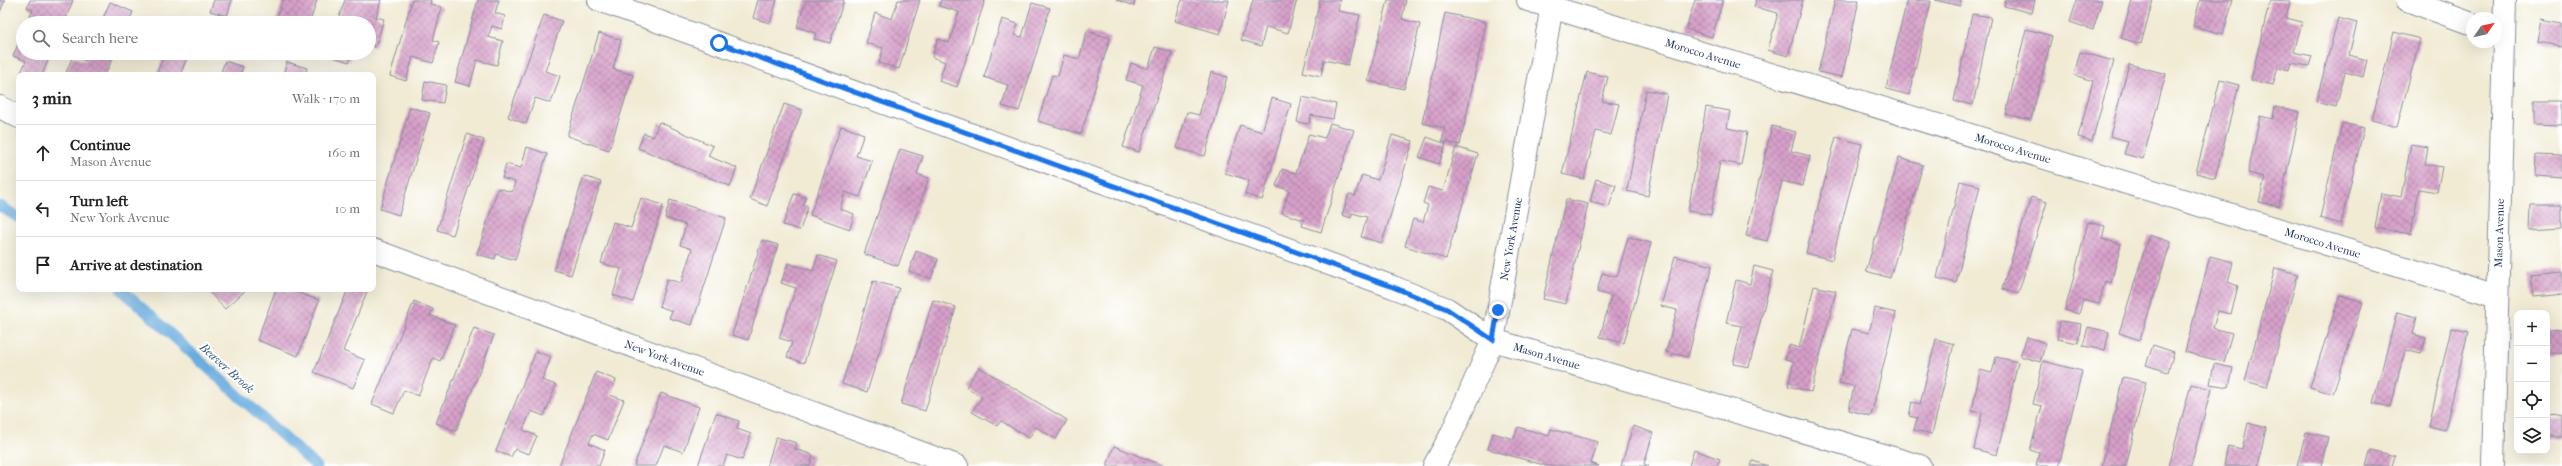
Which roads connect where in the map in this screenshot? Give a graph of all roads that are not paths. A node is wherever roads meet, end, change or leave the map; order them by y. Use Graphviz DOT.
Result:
graph roads {
  1 [pos="599,0"];
  2 [pos="1528,0"];
  3 [pos="2407,0"];
  4 [pos="2504,0"];
  5 [pos="1552,4"];
  6 [pos="2502,18"];
  7 [pos="2466,22"];
  8 [pos="2500,48"];
  9 [pos="0,107"];
  10 [pos="16,115"];
  11 [pos="376,251"];
  12 [pos="2497,296"];
  13 [pos="1493,340"];
  14 [pos="957,466"];
  15 [pos="1434,466"];
  16 [pos="1920,466"];
  17 [pos="2493,466"];
  1 -- 13 [label="street, Mason Avenue"];
  2 -- 5 [label="street, Morocco Avenue"];
  3 -- 7 [label="street"];
  4 -- 6 [label="street, Mason Avenue"];
  5 -- 12 [label="street, Morocco Avenue"];
  5 -- 13 [label="street, New York Avenue"];
  8 -- 12 [label="street, Mason Avenue"];
  9 -- 10 [label="street"];
  11 -- 14 [label="street, New York Avenue"];
  12 -- 17 [label="street, Mason Avenue"];
  13 -- 15 [label="street, New York Avenue"];
  13 -- 16 [label="street, Mason Avenue"];
}
